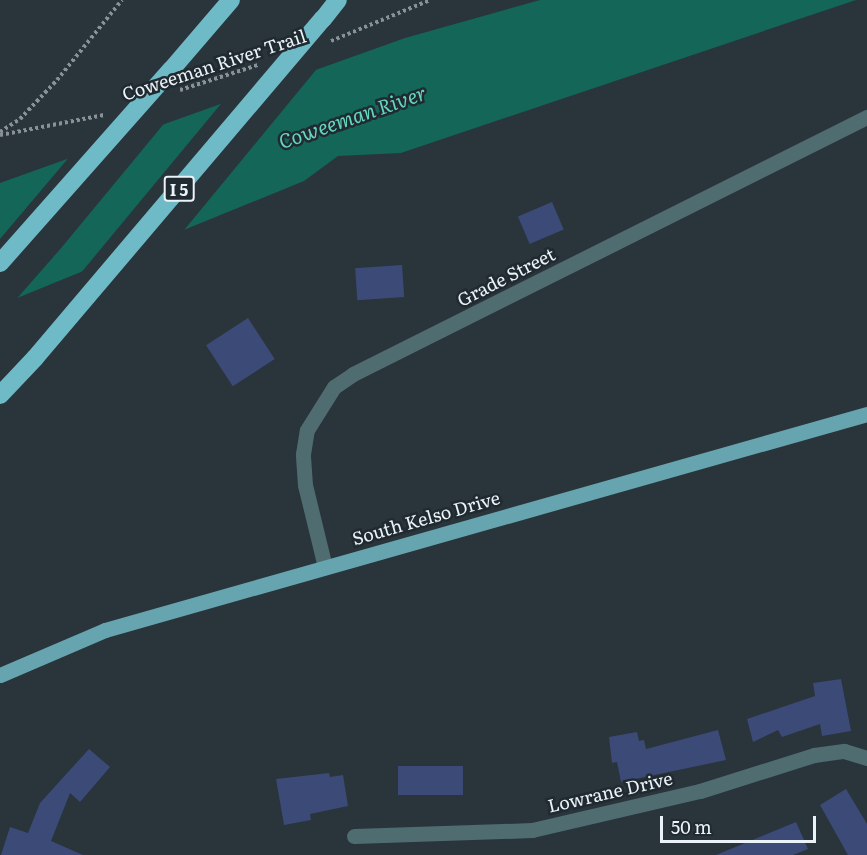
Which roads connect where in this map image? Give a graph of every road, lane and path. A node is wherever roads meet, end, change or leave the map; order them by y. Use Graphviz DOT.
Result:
graph roads {
  1 [pos="122,0"];
  2 [pos="231,0"];
  3 [pos="338,0"];
  4 [pos="430,0"];
  5 [pos="324,43"];
  6 [pos="269,61"];
  7 [pos="169,94"];
  8 [pos="112,112"];
  9 [pos="867,117"];
  10 [pos="0,133"];
  11 [pos="0,263"];
  12 [pos="0,395"];
  13 [pos="867,414"];
  14 [pos="325,567"];
  15 [pos="0,675"];
  16 [pos="867,758"];
  17 [pos="354,836"];
  1 -- 10 [label="path, Coweeman River Trail"];
  2 -- 11 [label="highway, bridge"];
  3 -- 12 [label="highway, I 5, bridge"];
  4 -- 5 [label="path, Coweeman River Trail"];
  6 -- 7 [label="path, Coweeman River Trail"];
  8 -- 10 [label="path, Coweeman River Trail"];
  9 -- 14 [label="street, Grade Street"];
  13 -- 14 [label="main road, South Kelso Drive"];
  14 -- 15 [label="main road, South Kelso Drive"];
  16 -- 17 [label="street, Lowrane Drive"];
}
